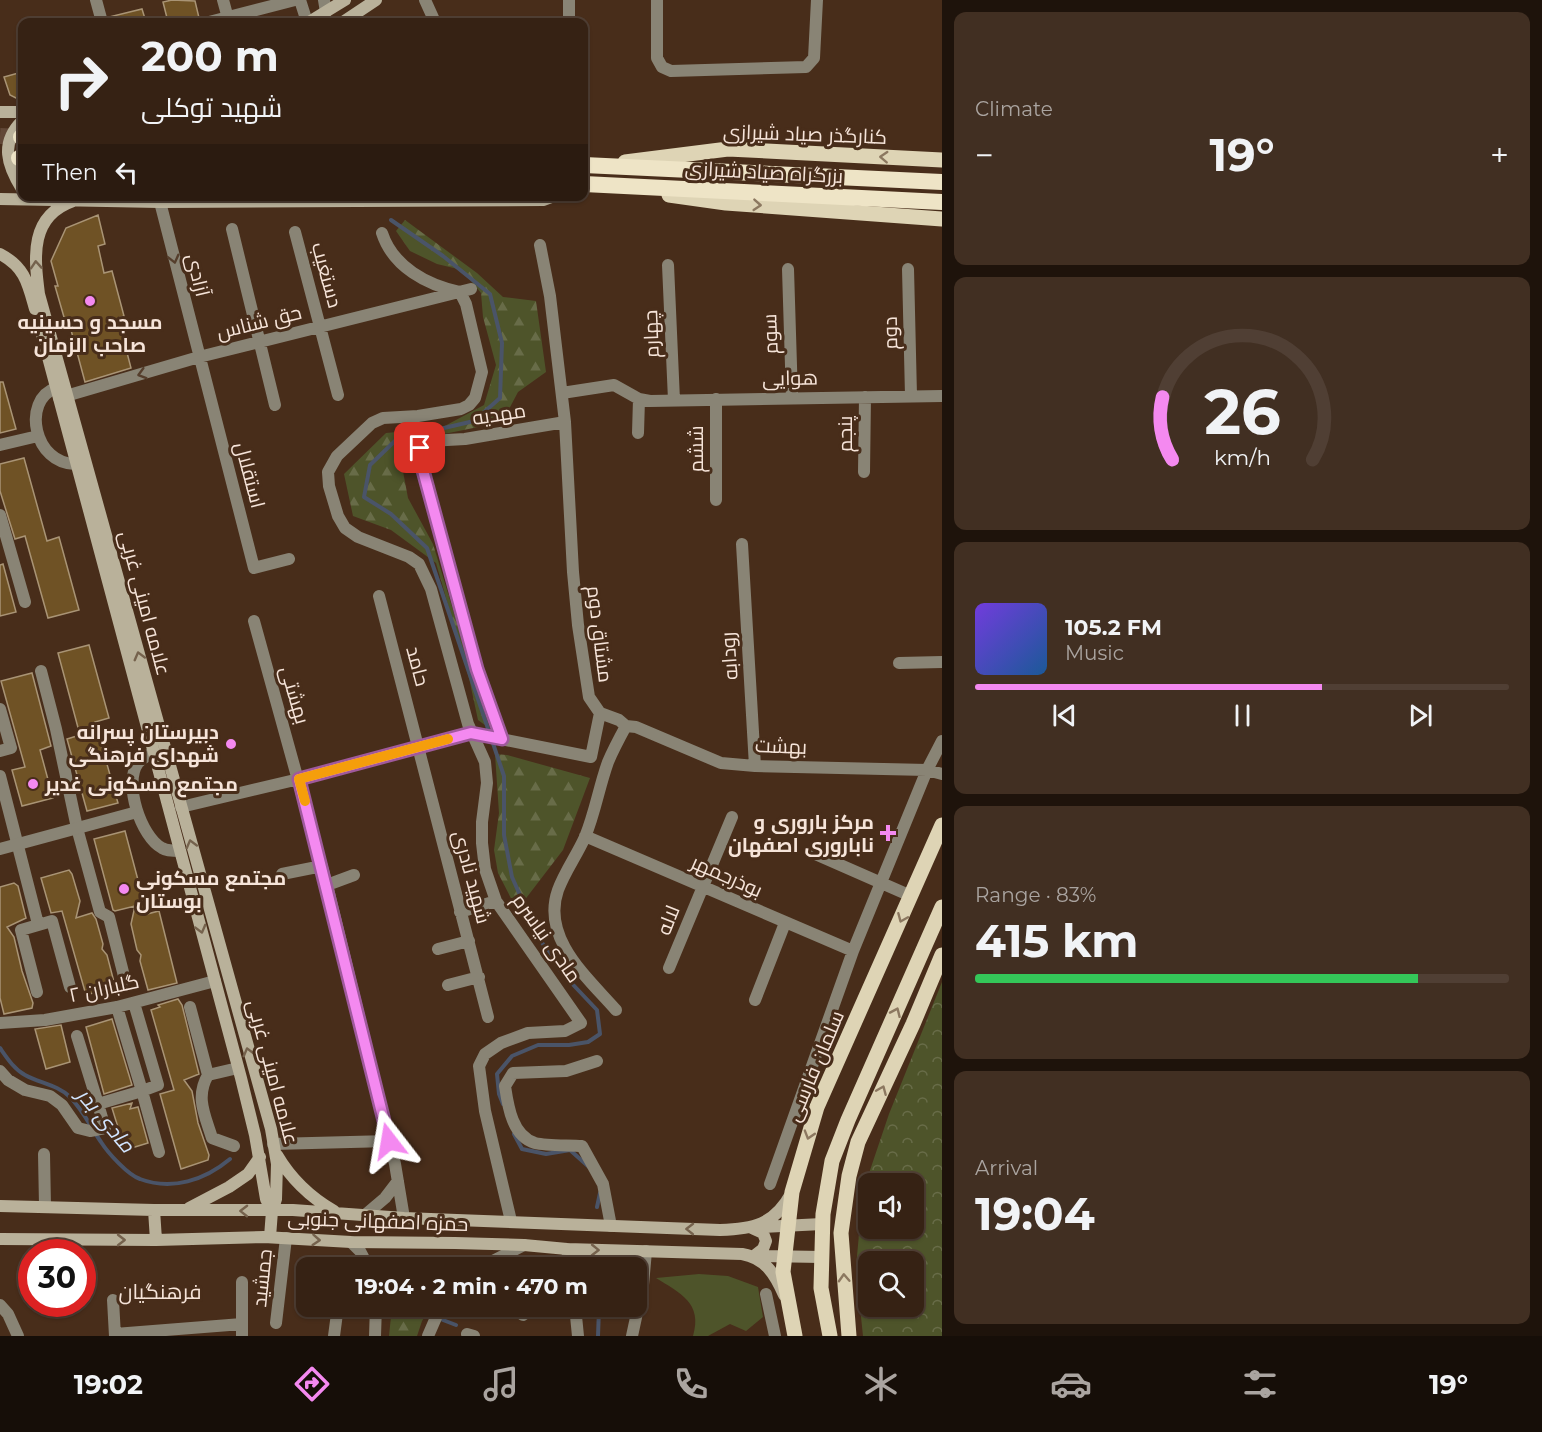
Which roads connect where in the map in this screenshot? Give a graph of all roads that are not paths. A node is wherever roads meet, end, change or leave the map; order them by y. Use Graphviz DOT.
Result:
graph roads {
  1 [pos="96,0"];
  2 [pos="223,0"];
  3 [pos="295,0"];
  4 [pos="300,0"];
  5 [pos="345,0"];
  6 [pos="376,0"];
  7 [pos="425,0"];
  8 [pos="569,0"];
  9 [pos="657,0"];
  10 [pos="817,0"];
  11 [pos="325,6"];
  12 [pos="101,18"];
  13 [pos="228,18"];
  14 [pos="235,18"];
  15 [pos="307,18"];
  16 [pos="312,18"];
  17 [pos="348,18"];
  18 [pos="433,18"];
  19 [pos="569,18"];
  20 [pos="3,110"];
  21 [pos="18,112"];
  22 [pos="18,130"];
  23 [pos="942,160"];
  24 [pos="588,164"];
  25 [pos="588,164"];
  26 [pos="18,180"];
  27 [pos="942,183"];
  28 [pos="588,185"];
  29 [pos="588,185"];
  30 [pos="18,198"];
  31 [pos="0,199"];
  32 [pos="74,201"];
  33 [pos="352,201"];
  34 [pos="160,202"];
  35 [pos="942,202"];
  36 [pos="942,219"];
  37 [pos="232,229"];
  38 [pos="295,232"];
  39 [pos="382,233"];
  40 [pos="540,245"];
  41 [pos="0,254"];
  42 [pos="668,266"];
  43 [pos="788,269"];
  44 [pos="908,269"];
  45 [pos="465,290"];
  46 [pos="321,327"];
  47 [pos="260,342"];
  48 [pos="198,357"];
  49 [pos="562,393"];
  50 [pos="61,394"];
  51 [pos="338,395"];
  52 [pos="911,396"];
  53 [pos="942,396"];
  54 [pos="865,397"];
  55 [pos="792,398"];
  56 [pos="639,399"];
  57 [pos="716,399"];
  58 [pos="674,400"];
  59 [pos="275,405"];
  60 [pos="565,422"];
  61 [pos="638,433"];
  62 [pos="38,436"];
  63 [pos="0,445"];
  64 [pos="76,464"];
  65 [pos="864,472"];
  66 [pos="716,500"];
  67 [pos="0,515"];
  68 [pos="742,544"];
  69 [pos="289,559"];
  70 [pos="379,596"];
  71 [pos="25,602"];
  72 [pos="254,621"];
  73 [pos="942,662"];
  74 [pos="899,663"];
  75 [pos="41,671"];
  76 [pos="0,709"];
  77 [pos="600,713"];
  78 [pos="626,726"];
  79 [pos="471,733"];
  80 [pos="502,739"];
  81 [pos="942,741"];
  82 [pos="420,747"];
  83 [pos="0,751"];
  84 [pos="154,753"];
  85 [pos="755,766"];
  86 [pos="927,770"];
  87 [pos="942,774"];
  88 [pos="0,776"];
  89 [pos="299,779"];
  90 [pos="181,807"];
  91 [pos="137,812"];
  92 [pos="732,817"];
  93 [pos="942,825"];
  94 [pos="77,828"];
  95 [pos="585,836"];
  96 [pos="17,845"];
  97 [pos="0,849"];
  98 [pos="180,852"];
  99 [pos="813,853"];
  100 [pos="322,866"];
  101 [pos="282,874"];
  102 [pos="354,875"];
  103 [pos="882,883"];
  104 [pos="327,885"];
  105 [pos="702,886"];
  106 [pos="911,896"];
  107 [pos="496,901"];
  108 [pos="942,907"];
  109 [pos="460,912"];
  110 [pos="785,922"];
  111 [pos="38,924"];
  112 [pos="469,941"];
  113 [pos="438,950"];
  114 [pos="853,951"];
  115 [pos="942,955"];
  116 [pos="669,968"];
  117 [pos="479,977"];
  118 [pos="125,980"];
  119 [pos="215,981"];
  120 [pos="448,985"];
  121 [pos="70,987"];
  122 [pos="37,992"];
  123 [pos="755,1000"];
  124 [pos="134,1003"];
  125 [pos="117,1007"];
  126 [pos="190,1007"];
  127 [pos="616,1010"];
  128 [pos="488,1017"];
  129 [pos="0,1023"];
  130 [pos="77,1036"];
  131 [pos="597,1062"];
  132 [pos="238,1068"];
  133 [pos="0,1071"];
  134 [pos="208,1075"];
  135 [pos="142,1091"];
  136 [pos="98,1104"];
  137 [pos="389,1141"];
  138 [pos="234,1146"];
  139 [pos="274,1148"];
  140 [pos="159,1152"];
  141 [pos="44,1154"];
  142 [pos="260,1157"];
  143 [pos="398,1181"];
  144 [pos="770,1184"];
  145 [pos="792,1191"];
  146 [pos="0,1206"];
  147 [pos="45,1206"];
  148 [pos="154,1210"];
  149 [pos="185,1210"];
  150 [pos="272,1211"];
  151 [pos="338,1213"];
  152 [pos="365,1215"];
  153 [pos="404,1218"];
  154 [pos="511,1221"];
  155 [pos="822,1224"];
  156 [pos="611,1226"];
  157 [pos="788,1226"];
  158 [pos="749,1227"];
  159 [pos="270,1237"];
  160 [pos="286,1238"];
  161 [pos="0,1239"];
  162 [pos="156,1240"];
  163 [pos="351,1242"];
  164 [pos="524,1245"];
  165 [pos="567,1249"];
  166 [pos="646,1251"];
  167 [pos="754,1256"];
  168 [pos="785,1256"];
  169 [pos="363,1257"];
  170 [pos="505,1257"];
  171 [pos="568,1257"];
  172 [pos="822,1257"];
  173 [pos="242,1282"];
  174 [pos="766,1294"];
  175 [pos="113,1300"];
  176 [pos="0,1305"];
  177 [pos="790,1311"];
  178 [pos="337,1317"];
  179 [pos="376,1317"];
  180 [pos="436,1317"];
  181 [pos="576,1317"];
  182 [pos="276,1323"];
  183 [pos="242,1330"];
  184 [pos="115,1335"];
  185 [pos="18,1336"];
  186 [pos="334,1336"];
  187 [pos="375,1336"];
  188 [pos="428,1336"];
  189 [pos="578,1336"];
  190 [pos="632,1336"];
  191 [pos="775,1336"];
  192 [pos="795,1336"];
  193 [pos="830,1336"];
  194 [pos="849,1336"];
  1 -- 12 [label="street"];
  2 -- 13 [label="street"];
  3 -- 14 [label="street"];
  4 -- 15 [label="street"];
  5 -- 11 [label="main road"];
  6 -- 17 [label="main road"];
  7 -- 18 [label="street"];
  8 -- 19 [label="street"];
  9 -- 10 [label="street"];
  11 -- 16 [label="main road"];
  20 -- 21 [label="main road"];
  22 -- 26 [label="main road"];
  23 -- 24 [label="main road, کنارگذر صیاد شیرازی, one-way"];
  25 -- 27 [label="highway, بزرگراه صیاد شیرازی"];
  28 -- 35 [label="highway, بزرگراه صیاد شیرازی"];
  29 -- 36 [label="main road, one-way"];
  30 -- 31 [label="main road"];
  32 -- 34 [label="main road"];
  50 -- 32 [label="main road, علامه امینی غربی, one-way"];
  33 -- 34 [label="main road"];
  34 -- 48 [label="street, آزادی, one-way"];
  37 -- 47 [label="street"];
  38 -- 46 [label="street, دستغیب"];
  39 -- 45 [label="street"];
  40 -- 49 [label="street, مشتاق دوم"];
  41 -- 50 [label="main road, علامه امینی غربی"];
  42 -- 58 [label="street, چهارم"];
  43 -- 55 [label="street, سوم"];
  44 -- 52 [label="street, دوم"];
  45 -- 46 [label="street, حق شناس"];
  45 -- 79 [label="street, مادی نیاسرم"];
  46 -- 47 [label="street, حق شناس"];
  46 -- 51 [label="street, دستغیب"];
  47 -- 48 [label="street, حق شناس"];
  47 -- 59 [label="street"];
  48 -- 50 [label="street, حق شناس, one-way"];
  48 -- 69 [label="street, استقلال"];
  49 -- 56 [label="street, هوایی"];
  49 -- 60 [label="street, مشتاق دوم"];
  50 -- 62 [label="street"];
  50 -- 64 [label="main road, علامه امینی غربی"];
  90 -- 50 [label="main road, علامه امینی غربی, one-way"];
  52 -- 53 [label="street, هوایی"];
  52 -- 54 [label="street, هوایی"];
  54 -- 55 [label="street, هوایی"];
  54 -- 65 [label="street, پنجم"];
  55 -- 57 [label="street, هوایی"];
  56 -- 58 [label="street, هوایی"];
  56 -- 61 [label="street"];
  57 -- 58 [label="street, هوایی"];
  57 -- 66 [label="street, ششم"];
  60 -- 77 [label="street, مشتاق دوم"];
  60 -- 80 [label="street, مهدیه"];
  62 -- 63 [label="street"];
  62 -- 64 [label="street"];
  64 -- 84 [label="main road, علامه امینی غربی"];
  67 -- 71 [label="street"];
  68 -- 85 [label="street, رودابه"];
  70 -- 82 [label="street, حامد"];
  72 -- 89 [label="street, بهشتی"];
  73 -- 74 [label="street"];
  75 -- 94 [label="street"];
  76 -- 83 [label="street"];
  77 -- 78 [label="street"];
  77 -- 80 [label="street"];
  78 -- 85 [label="street, بهشت"];
  78 -- 95 [label="street"];
  79 -- 80 [label="street"];
  79 -- 82 [label="street"];
  79 -- 107 [label="street, مادی نیاسرم"];
  81 -- 86 [label="street, سلمان فارسی"];
  82 -- 89 [label="street"];
  82 -- 109 [label="street, شهید نادری"];
  84 -- 91 [label="street"];
  84 -- 98 [label="main road, علامه امینی غربی"];
  85 -- 86 [label="street, بهشت"];
  86 -- 87 [label="street, بهشت"];
  86 -- 103 [label="street, سلمان فارسی"];
  88 -- 96 [label="street"];
  89 -- 90 [label="street"];
  89 -- 100 [label="street, بهشتی"];
  139 -- 90 [label="main road, علامه امینی غربی, one-way"];
  91 -- 94 [label="street"];
  91 -- 98 [label="street"];
  92 -- 105 [label="street, لاله"];
  93 -- 106 [label="main road, سلمان فارسی"];
  94 -- 96 [label="street"];
  94 -- 118 [label="street"];
  95 -- 105 [label="street, بوذرجمهر"];
  95 -- 127 [label="street"];
  96 -- 97 [label="street"];
  96 -- 111 [label="street"];
  98 -- 119 [label="main road, علامه امینی غربی, one-way"];
  99 -- 103 [label="street"];
  100 -- 101 [label="street"];
  100 -- 104 [label="street, بهشتی"];
  102 -- 104 [label="street"];
  103 -- 106 [label="street"];
  103 -- 114 [label="street, سلمان فارسی"];
  104 -- 137 [label="street, بهشتی"];
  105 -- 110 [label="street, بوذرجمهر"];
  105 -- 116 [label="street, لاله"];
  106 -- 145 [label="main road, سلمان فارسی, one-way"];
  107 -- 109 [label="street"];
  107 -- 154 [label="street, مادی نیاسرم"];
  155 -- 108 [label="main road, one-way"];
  109 -- 112 [label="street, شهید نادری"];
  110 -- 114 [label="street, بوذرجمهر"];
  110 -- 123 [label="street"];
  111 -- 121 [label="street"];
  111 -- 122 [label="street"];
  112 -- 113 [label="street"];
  112 -- 117 [label="street, شهید نادری"];
  114 -- 144 [label="street, سلمان فارسی"];
  194 -- 115 [label="main road, one-way"];
  117 -- 120 [label="street"];
  117 -- 128 [label="street, شهید نادری"];
  119 -- 124 [label="street, گلباران ۲"];
  119 -- 132 [label="main road, علامه امینی غربی"];
  124 -- 125 [label="street, گلباران ۲"];
  124 -- 135 [label="street"];
  125 -- 129 [label="street, گلباران ۲"];
  125 -- 135 [label="street"];
  126 -- 134 [label="street"];
  130 -- 136 [label="street"];
  131 -- 156 [label="street"];
  132 -- 134 [label="street"];
  132 -- 142 [label="main road, علامه امینی غربی"];
  133 -- 136 [label="street"];
  134 -- 138 [label="street"];
  135 -- 136 [label="street"];
  135 -- 140 [label="street"];
  137 -- 139 [label="street"];
  137 -- 143 [label="street, بهشتی"];
  139 -- 150 [label="main road, علامه امینی غربی"];
  139 -- 151 [label="main road"];
  141 -- 147 [label="street"];
  142 -- 149 [label="main road"];
  142 -- 150 [label="main road, علامه امینی غربی"];
  143 -- 152 [label="street"];
  143 -- 153 [label="street, بهشتی"];
  145 -- 157 [label="main road, سلمان فارسی"];
  145 -- 158 [label="main road, حمزه اصفهانی جنوبی"];
  146 -- 147 [label="main road, حمزه اصفهانی جنوبی"];
  147 -- 148 [label="main road, حمزه اصفهانی جنوبی"];
  148 -- 149 [label="main road, حمزه اصفهانی جنوبی"];
  148 -- 162 [label="main road"];
  150 -- 149 [label="main road, حمزه اصفهانی جنوبی, one-way"];
  150 -- 151 [label="main road, حمزه اصفهانی جنوبی"];
  150 -- 159 [label="main road"];
  151 -- 152 [label="main road, حمزه اصفهانی جنوبی"];
  152 -- 153 [label="main road, حمزه اصفهانی جنوبی"];
  153 -- 154 [label="main road, حمزه اصفهانی جنوبی"];
  154 -- 156 [label="main road, حمزه اصفهانی جنوبی"];
  155 -- 157 [label="main road, حمزه اصفهانی جنوبی"];
  155 -- 172 [label="main road"];
  158 -- 156 [label="main road, حمزه اصفهانی جنوبی, one-way"];
  157 -- 158 [label="main road, حمزه اصفهانی جنوبی"];
  157 -- 168 [label="main road, سلمان فارسی"];
  158 -- 167 [label="main road"];
  159 -- 160 [label="main road, حمزه اصفهانی جنوبی"];
  159 -- 162 [label="main road, حمزه اصفهانی جنوبی"];
  160 -- 163 [label="main road, حمزه اصفهانی جنوبی, one-way"];
  160 -- 182 [label="street, جمشید"];
  161 -- 162 [label="main road, حمزه اصفهانی جنوبی, one-way"];
  163 -- 164 [label="main road, حمزه اصفهانی جنوبی"];
  163 -- 169 [label="street"];
  164 -- 165 [label="main road, حمزه اصفهانی جنوبی"];
  164 -- 170 [label="street"];
  165 -- 166 [label="main road, حمزه اصفهانی جنوبی, one-way"];
  165 -- 171 [label="street"];
  166 -- 167 [label="main road, حمزه اصفهانی جنوبی"];
  166 -- 190 [label="street"];
  167 -- 168 [label="main road, حمزه اصفهانی جنوبی"];
  167 -- 177 [label="main road"];
  168 -- 172 [label="main road, حمزه اصفهانی جنوبی"];
  168 -- 177 [label="main road, سلمان فارسی"];
  172 -- 193 [label="main road"];
  173 -- 183 [label="street"];
  174 -- 191 [label="street"];
  175 -- 184 [label="street"];
  176 -- 185 [label="street"];
  177 -- 192 [label="main road, سلمان فارسی"];
  178 -- 186 [label="street"];
  179 -- 187 [label="street"];
  180 -- 188 [label="street"];
  181 -- 189 [label="street"];
  183 -- 184 [label="street"];
}
